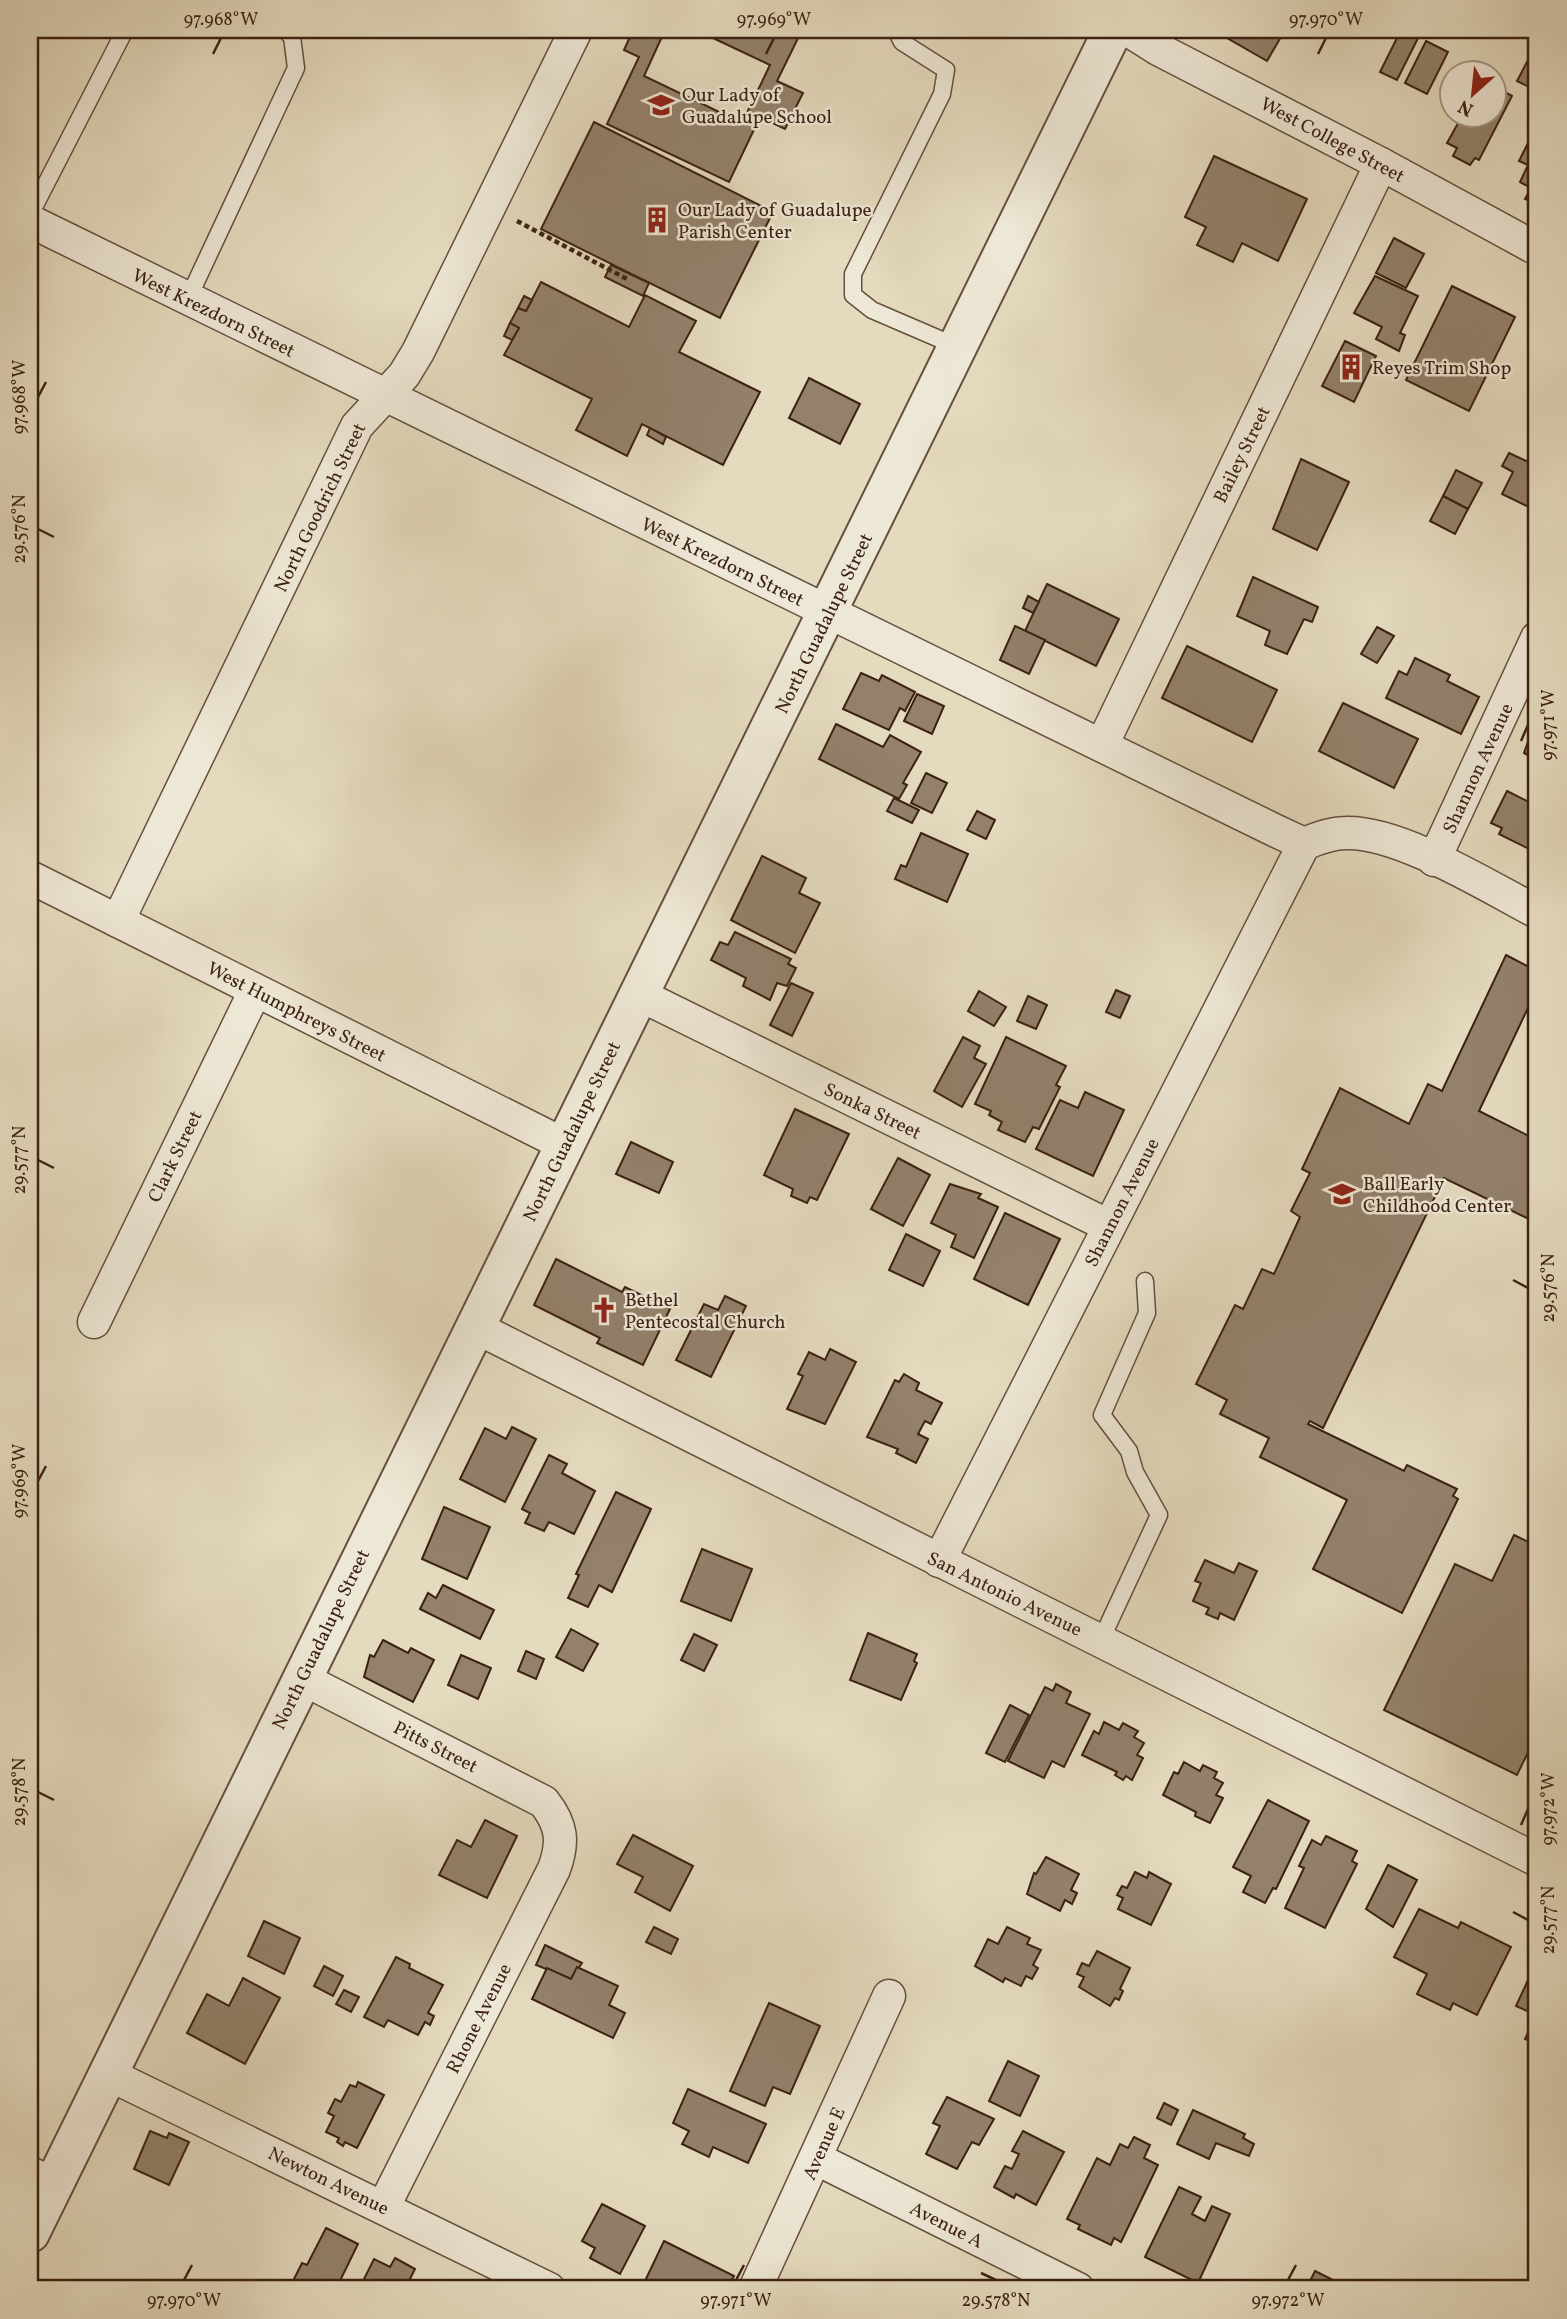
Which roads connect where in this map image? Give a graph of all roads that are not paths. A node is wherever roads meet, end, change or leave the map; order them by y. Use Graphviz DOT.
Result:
graph roads {
  1 [pos="125,30"];
  2 [pos="285,30"];
  3 [pos="576,30"];
  4 [pos="896,30"];
  5 [pos="1113,30"];
  6 [pos="1128,30"];
  7 [pos="1381,164"];
  8 [pos="30,215"];
  9 [pos="30,221"];
  10 [pos="1537,249"];
  11 [pos="188,299"];
  12 [pos="958,347"];
  13 [pos="385,395"];
  14 [pos="829,612"];
  15 [pos="1537,638"];
  16 [pos="1102,745"];
  17 [pos="1304,844"];
  18 [pos="1434,860"];
  19 [pos="30,877"];
  20 [pos="1537,912"];
  21 [pos="118,920"];
  22 [pos="255,991"];
  23 [pos="638,995"];
  24 [pos="565,1145"];
  25 [pos="1109,1226"];
  26 [pos="1145,1281"];
  27 [pos="94,1322"];
  28 [pos="473,1326"];
  29 [pos="939,1561"];
  30 [pos="1101,1640"];
  31 [pos="301,1678"];
  32 [pos="560,1827"];
  33 [pos="1537,1860"];
  34 [pos="889,1996"];
  35 [pos="108,2074"];
  36 [pos="817,2159"];
  37 [pos="42,2178"];
  38 [pos="384,2206"];
  39 [pos="30,2233"];
  40 [pos="549,2289"];
  41 [pos="755,2289"];
  42 [pos="1078,2289"];
  1 -- 8 [label="lane"];
  2 -- 11 [label="lane"];
  3 -- 13 [label="street, North Goodrich Street"];
  4 -- 12 [label="lane"];
  5 -- 12 [label="street, North Guadalupe Street"];
  6 -- 7 [label="street, West College Street"];
  7 -- 10 [label="street, West College Street"];
  7 -- 16 [label="street, Bailey Street"];
  9 -- 11 [label="street, West Krezdorn Street"];
  11 -- 13 [label="street, West Krezdorn Street"];
  12 -- 14 [label="street, North Guadalupe Street"];
  13 -- 14 [label="street, West Krezdorn Street"];
  13 -- 21 [label="street, North Goodrich Street"];
  14 -- 16 [label="street, West Krezdorn Street"];
  14 -- 23 [label="street, North Guadalupe Street"];
  15 -- 18 [label="street, Shannon Avenue"];
  16 -- 17 [label="street, West Krezdorn Street"];
  17 -- 18 [label="street"];
  17 -- 25 [label="street, Shannon Avenue"];
  18 -- 20 [label="street"];
  19 -- 21 [label="street, West Humphreys Street"];
  21 -- 22 [label="street, West Humphreys Street"];
  22 -- 24 [label="street, West Humphreys Street"];
  22 -- 27 [label="street, Clark Street"];
  23 -- 24 [label="street, North Guadalupe Street"];
  23 -- 25 [label="street, Sonka Street"];
  24 -- 28 [label="street, North Guadalupe Street"];
  25 -- 29 [label="street, Shannon Avenue"];
  26 -- 30 [label="lane"];
  28 -- 29 [label="street, San Antonio Avenue"];
  28 -- 31 [label="street, North Guadalupe Street"];
  29 -- 30 [label="street, San Antonio Avenue"];
  30 -- 33 [label="street, San Antonio Avenue"];
  31 -- 32 [label="street, Pitts Street"];
  31 -- 35 [label="street, North Guadalupe Street"];
  32 -- 38 [label="street, Rhone Avenue"];
  34 -- 36 [label="street, Avenue E"];
  35 -- 37 [label="street, North Guadalupe Street"];
  35 -- 38 [label="street, Newton Avenue"];
  36 -- 41 [label="street, Avenue E"];
  36 -- 42 [label="street, Avenue A"];
  37 -- 39 [label="street, North Guadalupe Street"];
  38 -- 40 [label="street, Newton Avenue"];
}
